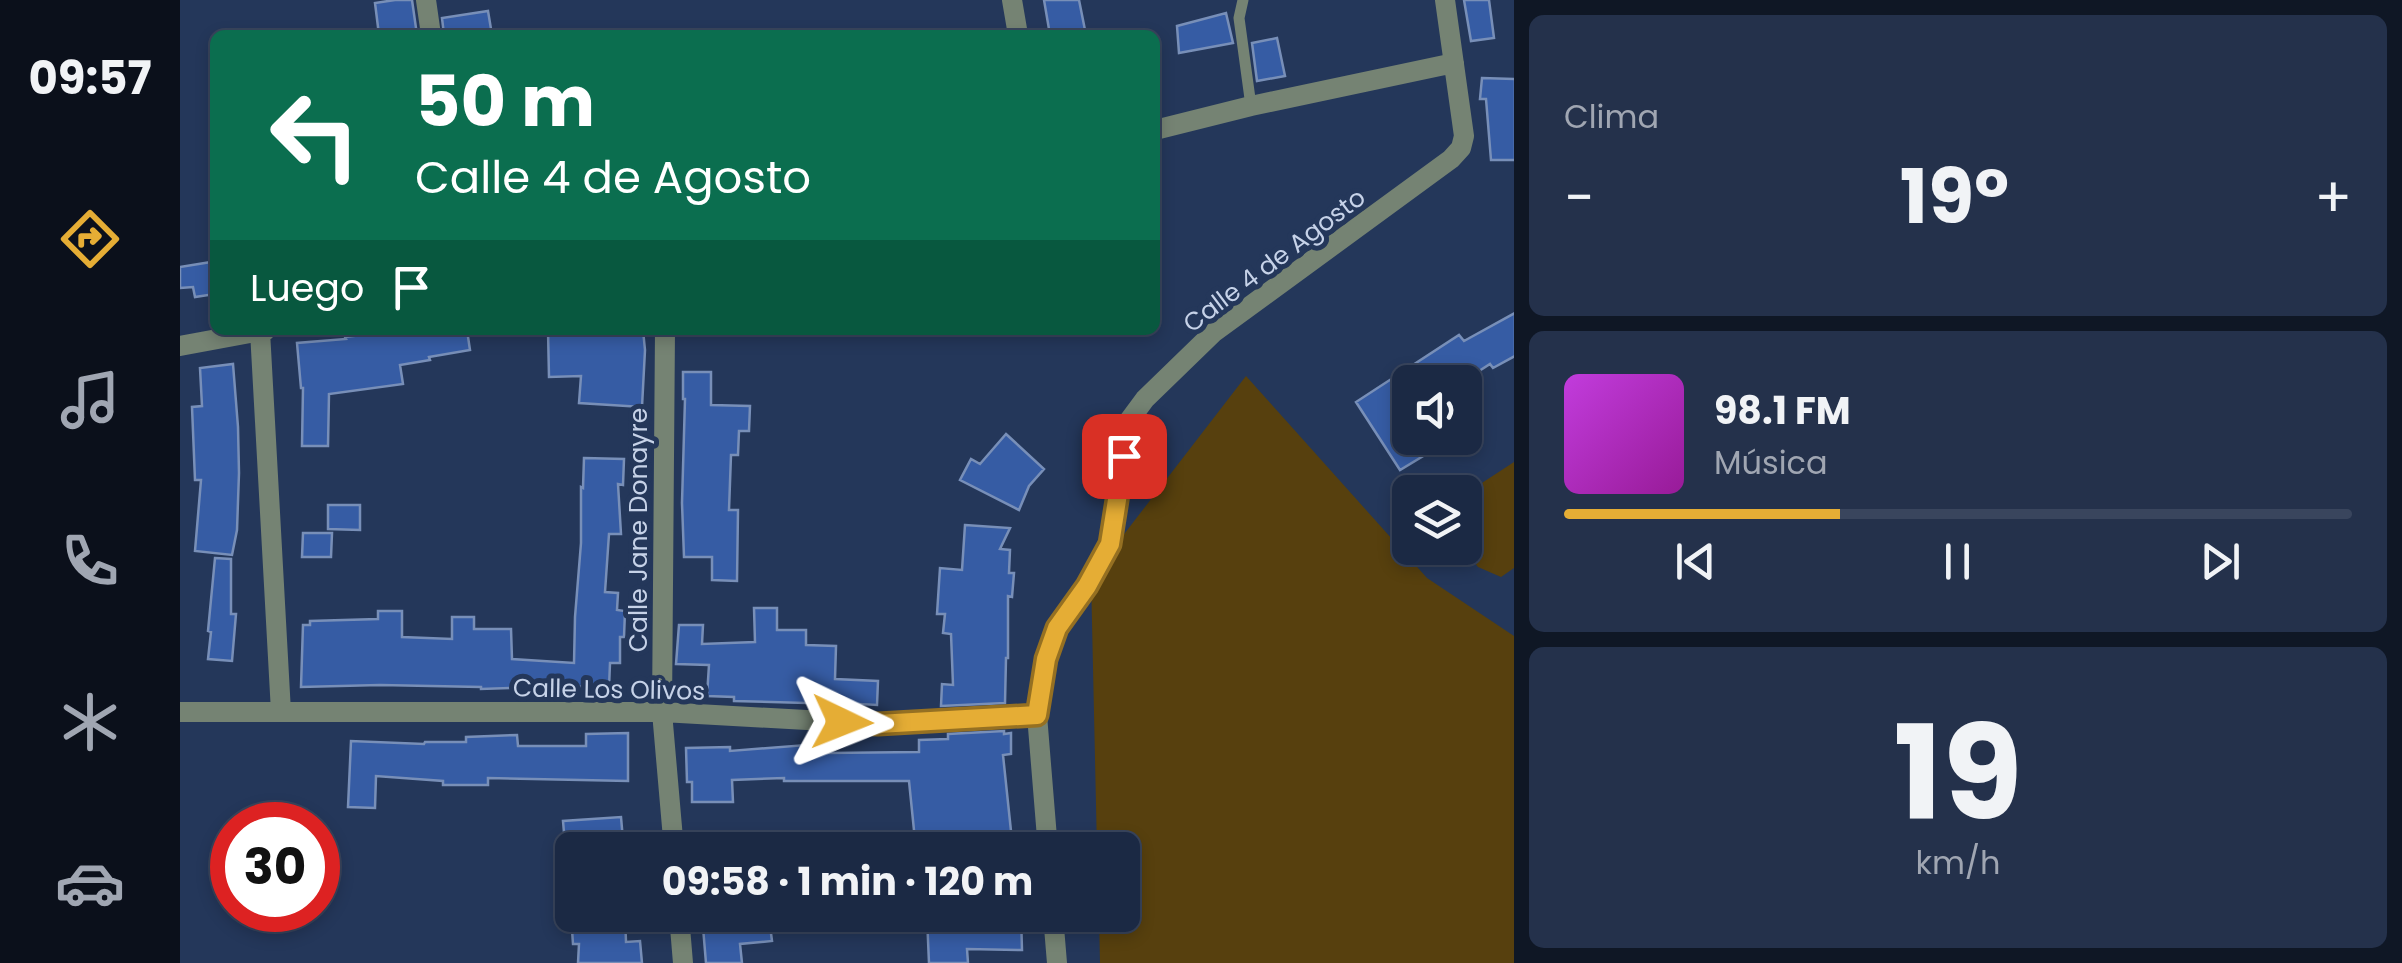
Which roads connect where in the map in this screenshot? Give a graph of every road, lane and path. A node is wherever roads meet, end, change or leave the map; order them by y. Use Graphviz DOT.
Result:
graph roads {
  1 [pos="426,0"];
  2 [pos="1012,0"];
  3 [pos="1243,0"];
  4 [pos="1445,0"];
  5 [pos="430,30"];
  6 [pos="1017,30"];
  7 [pos="1454,63"];
  8 [pos="1251,106"];
  9 [pos="1160,129"];
  10 [pos="241,335"];
  11 [pos="263,335"];
  12 [pos="665,335"];
  13 [pos="180,346"];
  14 [pos="180,712"];
  15 [pos="281,712"];
  16 [pos="662,712"];
  17 [pos="1037,715"];
  18 [pos="672,832"];
  19 [pos="1047,832"];
  20 [pos="680,932"];
  21 [pos="1054,932"];
  22 [pos="683,963"];
  23 [pos="1057,963"];
  1 -- 5 [label="street"];
  2 -- 6 [label="street"];
  3 -- 8 [label="lane"];
  4 -- 7 [label="street"];
  7 -- 8 [label="street"];
  7 -- 17 [label="street, Calle 4 de Agosto"];
  8 -- 9 [label="street"];
  10 -- 13 [label="street"];
  11 -- 15 [label="street"];
  12 -- 16 [label="street, Calle Jane Donayre"];
  14 -- 15 [label="street, Calle Los Olivos"];
  15 -- 16 [label="street, Calle Los Olivos"];
  16 -- 17 [label="street, Calle Los Olivos"];
  16 -- 18 [label="street, Calle Jane Donayre"];
  17 -- 19 [label="street, Calle 4 de Agosto"];
  20 -- 22 [label="street"];
  21 -- 23 [label="street"];
}
